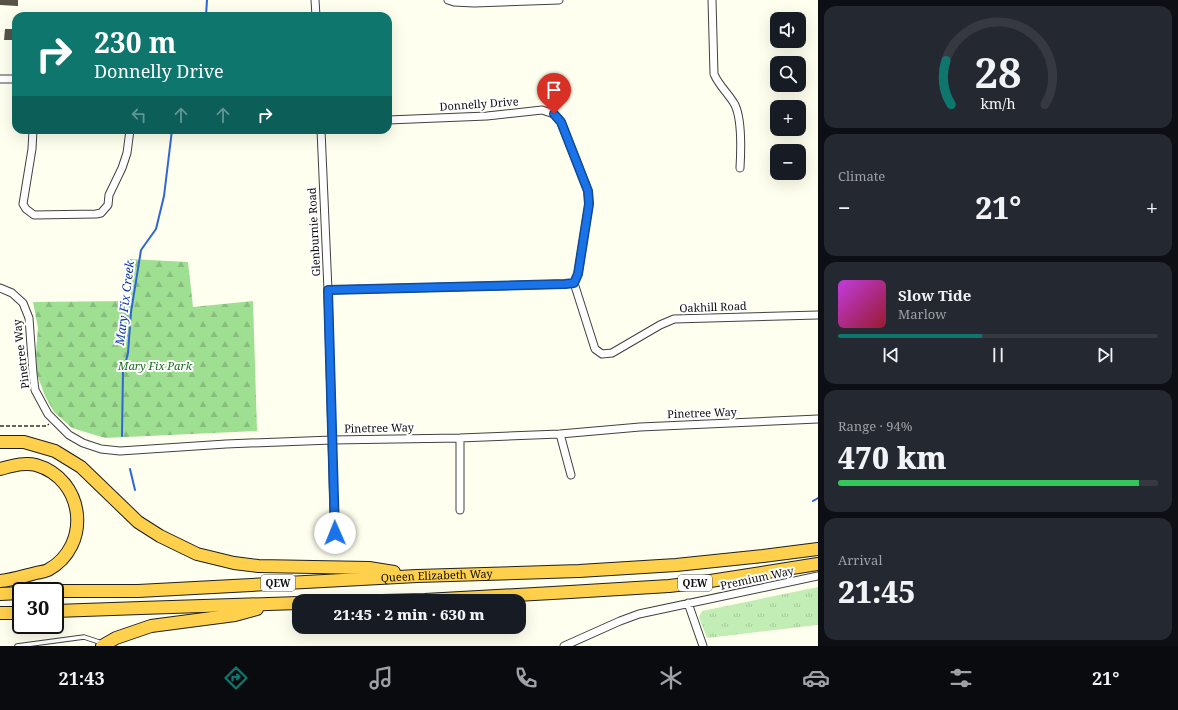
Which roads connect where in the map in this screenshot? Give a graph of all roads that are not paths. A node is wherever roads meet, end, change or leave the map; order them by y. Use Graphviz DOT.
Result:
graph roads {
  1 [pos="315,0"];
  2 [pos="448,0"];
  3 [pos="559,0"];
  4 [pos="712,0"];
  5 [pos="316,12"];
  6 [pos="0,79"];
  7 [pos="12,79"];
  8 [pos="392,120"];
  9 [pos="33,134"];
  10 [pos="129,134"];
  11 [pos="321,134"];
  12 [pos="740,168"];
  13 [pos="574,283"];
  14 [pos="0,288"];
  15 [pos="328,290"];
  16 [pos="818,315"];
  17 [pos="818,419"];
  18 [pos="560,434"];
  19 [pos="460,438"];
  20 [pos="332,440"];
  21 [pos="0,442"];
  22 [pos="0,469"];
  23 [pos="571,475"];
  24 [pos="460,510"];
  25 [pos="335,548"];
  26 [pos="818,549"];
  27 [pos="818,564"];
  28 [pos="417,576"];
  29 [pos="818,576"];
  30 [pos="0,581"];
  31 [pos="64,591"];
  32 [pos="12,593"];
  33 [pos="0,594"];
  34 [pos="526,594"];
  35 [pos="292,603"];
  36 [pos="688,603"];
  37 [pos="274,604"];
  38 [pos="64,611"];
  39 [pos="0,613"];
  40 [pos="12,613"];
  41 [pos="103,645"];
  42 [pos="17,646"];
  43 [pos="564,646"];
  44 [pos="703,646"];
  1 -- 5 [label="street"];
  2 -- 3 [label="street"];
  4 -- 12 [label="street"];
  6 -- 7 [label="street"];
  8 -- 13 [label="street, Donnelly Drive"];
  9 -- 10 [label="street"];
  11 -- 15 [label="street, Glenburnie Road"];
  13 -- 15 [label="street"];
  13 -- 16 [label="street, Oakhill Road"];
  14 -- 20 [label="street, Pinetree Way"];
  15 -- 20 [label="street, Glenburnie Road"];
  17 -- 18 [label="street, Pinetree Way"];
  18 -- 19 [label="street, Pinetree Way"];
  18 -- 23 [label="street"];
  19 -- 20 [label="street, Pinetree Way"];
  19 -- 24 [label="street"];
  20 -- 25 [label="street, Glenburnie Road"];
  21 -- 28 [label="highway"];
  22 -- 30 [label="highway"];
  26 -- 28 [label="highway, Queen Elizabeth Way / QEW"];
  27 -- 34 [label="highway, Queen Elizabeth Way / QEW"];
  28 -- 31 [label="highway, Queen Elizabeth Way / QEW"];
  29 -- 36 [label="street, Premium Way"];
  32 -- 33 [label="highway"];
  35 -- 37 [label="highway, QEW"];
  36 -- 43 [label="street, Premium Way"];
  36 -- 44 [label="street"];
  37 -- 38 [label="highway, QEW"];
  37 -- 41 [label="highway"];
  39 -- 40 [label="highway"];
  41 -- 42 [label="lane"];
}
